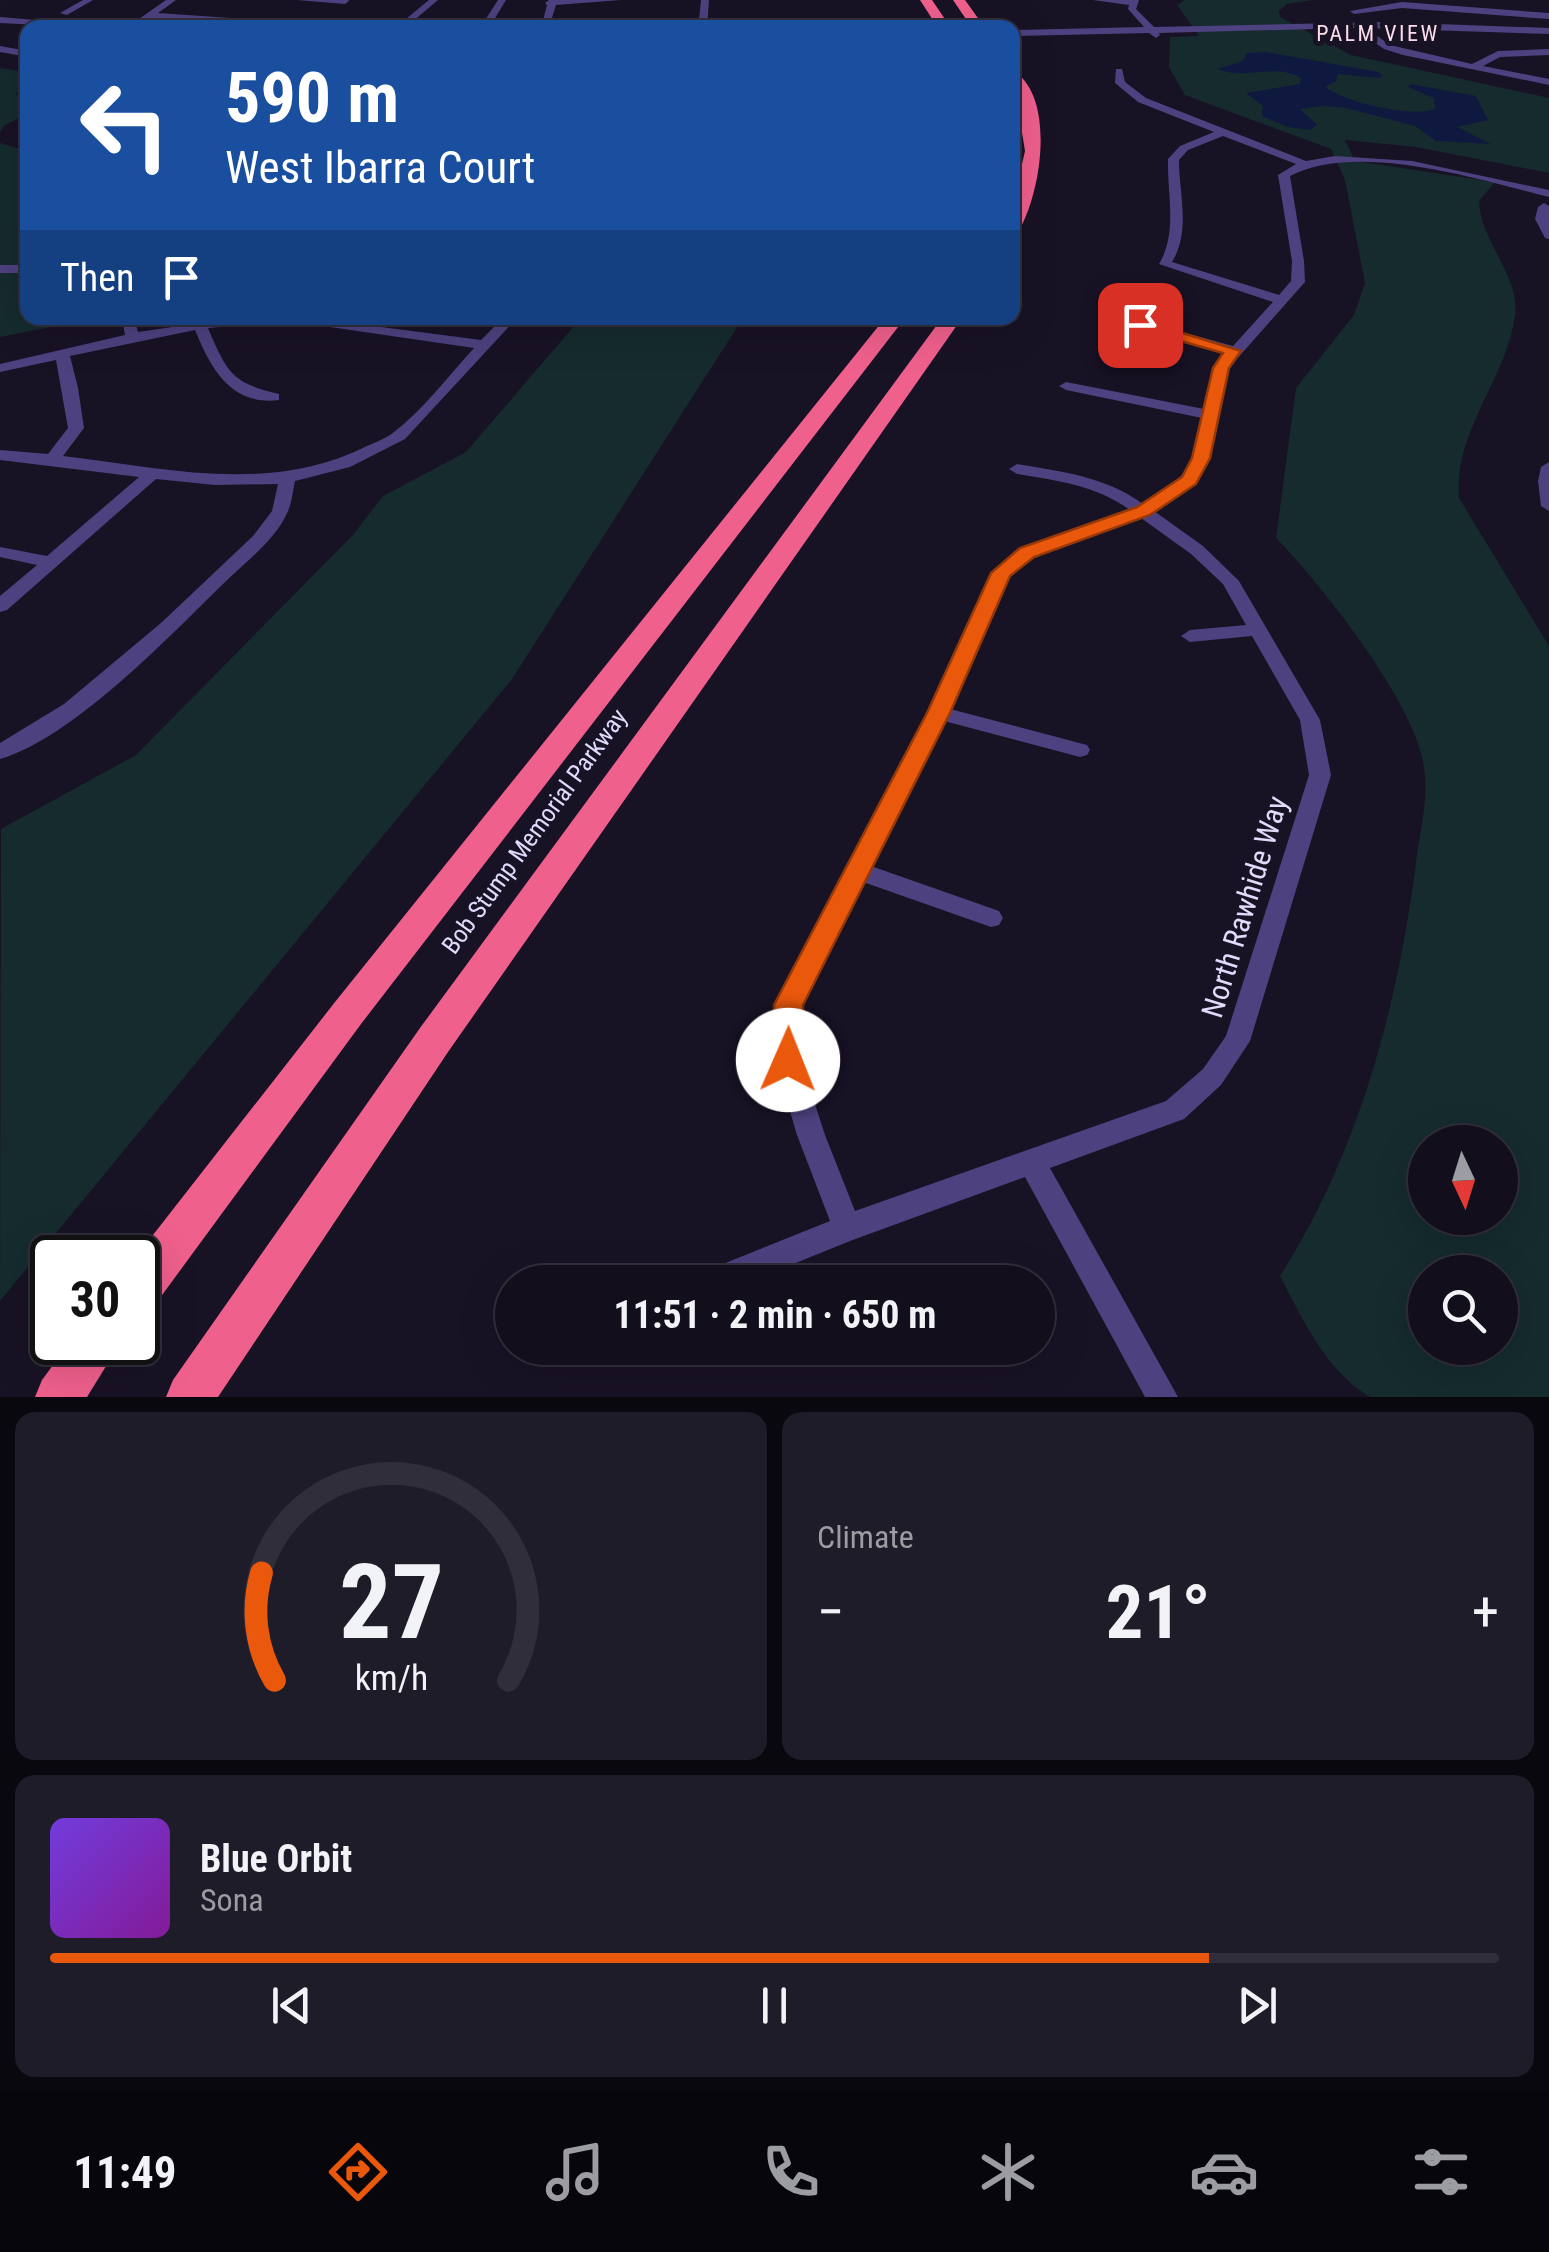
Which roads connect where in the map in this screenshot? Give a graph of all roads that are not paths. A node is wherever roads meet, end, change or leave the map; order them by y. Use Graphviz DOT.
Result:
graph roads {
  1 [pos="89,0"];
  2 [pos="172,0"];
  3 [pos="302,0"];
  4 [pos="434,0"];
  5 [pos="618,0"];
  6 [pos="1098,0"];
  7 [pos="1508,0"];
  8 [pos="345,1"];
  9 [pos="551,2"];
  10 [pos="1133,2"];
  11 [pos="1342,12"];
  12 [pos="64,13"];
  13 [pos="1508,13"];
  14 [pos="151,14"];
  15 [pos="1549,16"];
  16 [pos="140,20"];
  17 [pos="245,20"];
  18 [pos="409,20"];
  19 [pos="1360,28"];
  20 [pos="1154,33"];
  21 [pos="1549,33"];
  22 [pos="1020,34"];
  23 [pos="1549,52"];
  24 [pos="1472,67"];
  25 [pos="1119,71"];
  26 [pos="1549,82"];
  27 [pos="1020,91"];
  28 [pos="1222,132"];
  29 [pos="1302,163"];
  30 [pos="1548,201"];
  31 [pos="1020,208"];
  32 [pos="1549,235"];
  33 [pos="1283,301"];
  34 [pos="1110,316"];
  35 [pos="130,325"];
  36 [pos="213,325"];
  37 [pos="321,325"];
  38 [pos="504,325"];
  39 [pos="889,325"];
  40 [pos="947,325"];
  41 [pos="200,326"];
  42 [pos="133,339"];
  43 [pos="485,345"];
  44 [pos="1233,351"];
  45 [pos="62,355"];
  46 [pos="0,368"];
  47 [pos="1066,386"];
  48 [pos="274,396"];
  49 [pos="1211,415"];
  50 [pos="0,455"];
  51 [pos="53,458"];
  52 [pos="1549,467"];
  53 [pos="1016,469"];
  54 [pos="152,474"];
  55 [pos="287,478"];
  56 [pos="1549,506"];
  57 [pos="1144,511"];
  58 [pos="0,552"];
  59 [pos="51,562"];
  60 [pos="0,606"];
  61 [pos="1258,630"];
  62 [pos="1190,636"];
  63 [pos="938,713"];
  64 [pos="1080,750"];
  65 [pos="0,752"];
  66 [pos="855,870"];
  67 [pos="991,918"];
  68 [pos="1033,1164"];
  69 [pos="848,1228"];
  70 [pos="160,1261"];
  71 [pos="756,1265"];
  72 [pos="82,1365"];
  73 [pos="59,1397"];
  74 [pos="190,1397"];
  75 [pos="1162,1397"];
  1 -- 12 [label="street"];
  2 -- 14 [label="street"];
  3 -- 8 [label="street"];
  4 -- 18 [label="street"];
  5 -- 9 [label="street"];
  6 -- 10 [label="street"];
  7 -- 13 [label="street"];
  10 -- 20 [label="street"];
  11 -- 13 [label="street"];
  13 -- 15 [label="street"];
  14 -- 16 [label="street"];
  14 -- 17 [label="street"];
  19 -- 20 [label="street"];
  19 -- 21 [label="street"];
  19 -- 24 [label="street"];
  20 -- 22 [label="street"];
  23 -- 24 [label="street"];
  24 -- 26 [label="street"];
  25 -- 28 [label="street"];
  27 -- 31 [label="highway"];
  28 -- 29 [label="street"];
  28 -- 33 [label="street"];
  29 -- 30 [label="street"];
  29 -- 33 [label="street"];
  30 -- 32 [label="street"];
  33 -- 44 [label="street"];
  34 -- 44 [label="street"];
  35 -- 42 [label="street"];
  36 -- 41 [label="street"];
  37 -- 43 [label="street"];
  38 -- 43 [label="street"];
  39 -- 70 [label="highway, Bob Stump Memorial Parkway"];
  40 -- 74 [label="highway, Bob Stump Memorial Parkway"];
  41 -- 42 [label="street"];
  41 -- 48 [label="street"];
  42 -- 45 [label="street"];
  43 -- 55 [label="street"];
  44 -- 49 [label="street"];
  45 -- 46 [label="street"];
  45 -- 51 [label="street"];
  47 -- 49 [label="street"];
  49 -- 57 [label="street"];
  50 -- 51 [label="street"];
  51 -- 54 [label="street"];
  52 -- 56 [label="street"];
  53 -- 57 [label="street, North Rawhide Way"];
  54 -- 55 [label="street"];
  54 -- 59 [label="street"];
  55 -- 65 [label="street"];
  57 -- 61 [label="street, North Rawhide Way"];
  57 -- 63 [label="street"];
  58 -- 59 [label="street"];
  59 -- 60 [label="street"];
  61 -- 62 [label="street"];
  61 -- 68 [label="street, North Rawhide Way"];
  63 -- 64 [label="street"];
  63 -- 66 [label="street"];
  66 -- 67 [label="street"];
  66 -- 69 [label="street"];
  68 -- 69 [label="street, North Rawhide Way"];
  68 -- 75 [label="street"];
  69 -- 71 [label="street, North Rawhide Way"];
  72 -- 73 [label="highway"];
}
